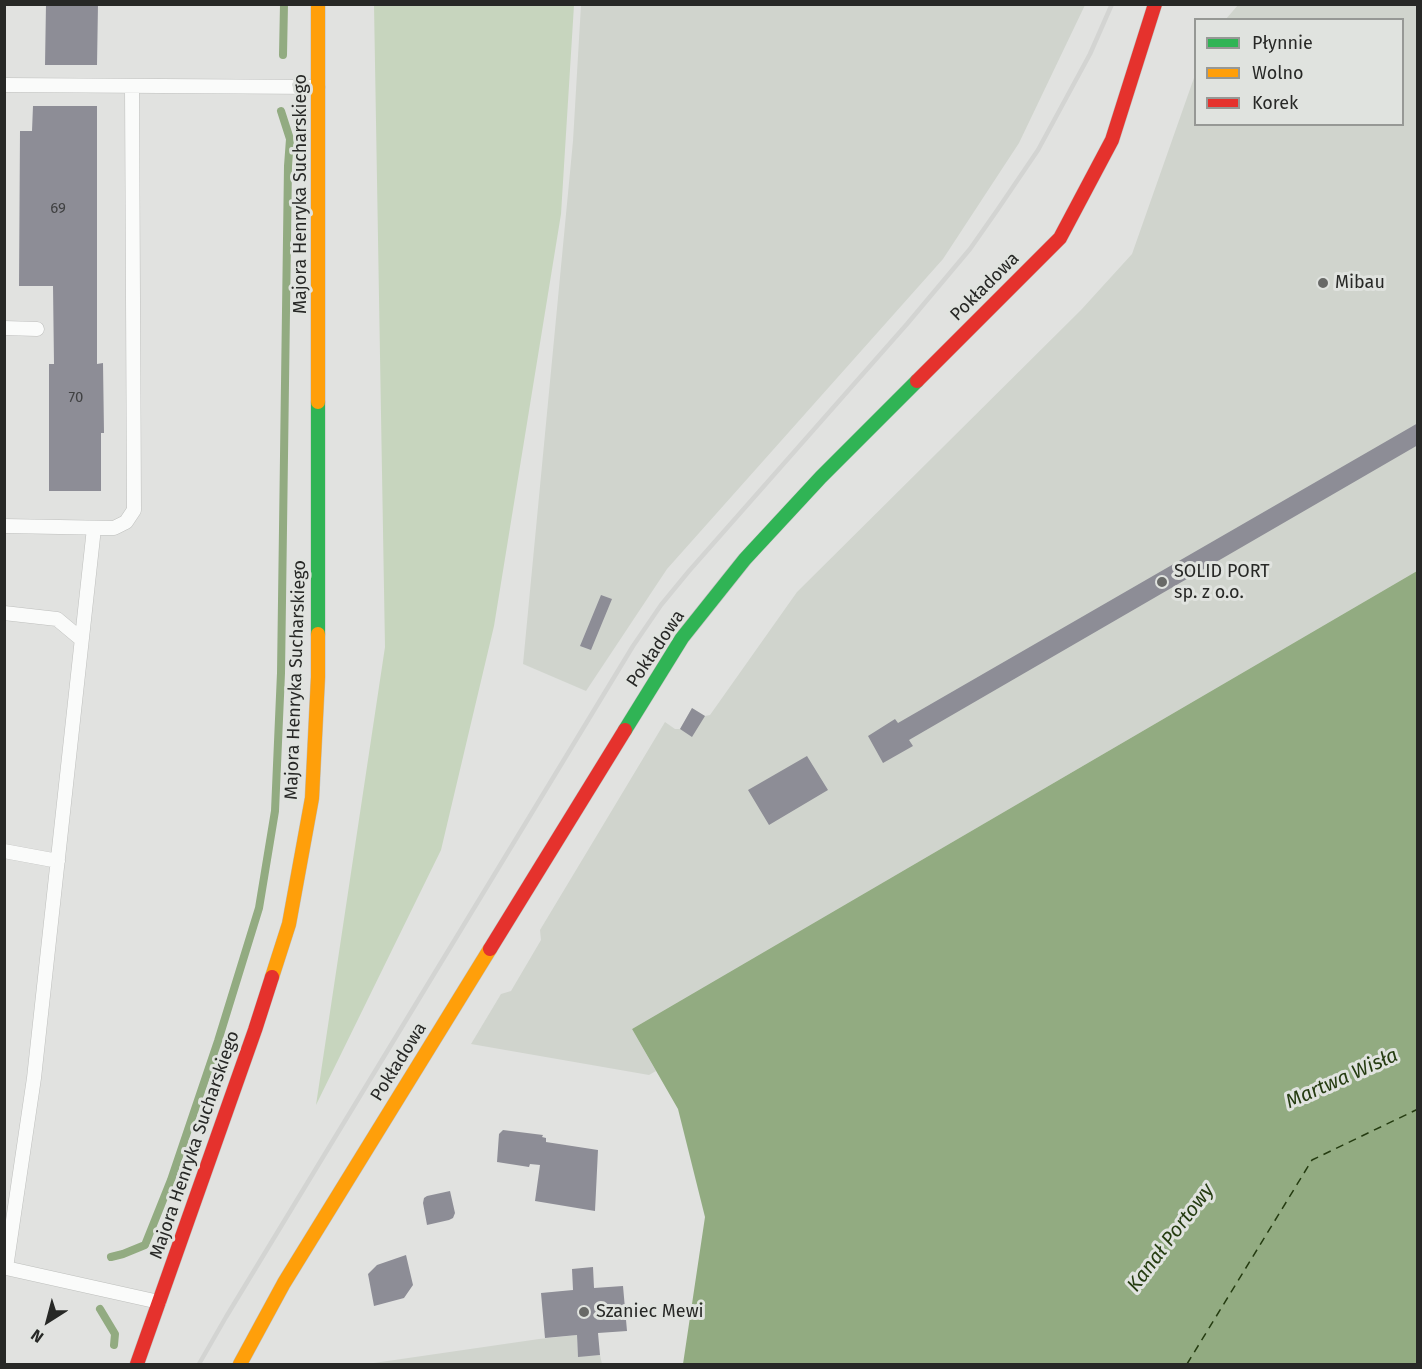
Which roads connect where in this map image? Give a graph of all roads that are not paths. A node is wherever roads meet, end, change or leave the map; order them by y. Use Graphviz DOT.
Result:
graph roads {
  1 [pos="318,4"];
  2 [pos="1155,4"];
  3 [pos="4,86"];
  4 [pos="132,87"];
  5 [pos="318,87"];
  6 [pos="4,328"];
  7 [pos="37,329"];
  8 [pos="4,526"];
  9 [pos="93,528"];
  10 [pos="4,613"];
  11 [pos="81,639"];
  12 [pos="4,851"];
  13 [pos="58,861"];
  14 [pos="159,1302"];
  15 [pos="137,1365"];
  16 [pos="240,1365"];
  1 -- 5 [label="main road, Majora Henryka Sucharskiego"];
  2 -- 16 [label="main road, Pokładowa"];
  3 -- 4 [label="lane"];
  4 -- 5 [label="lane"];
  4 -- 9 [label="lane"];
  5 -- 14 [label="main road, Majora Henryka Sucharskiego"];
  6 -- 7 [label="lane"];
  8 -- 9 [label="lane"];
  9 -- 11 [label="lane"];
  10 -- 11 [label="lane"];
  11 -- 13 [label="lane"];
  12 -- 13 [label="lane"];
  13 -- 14 [label="lane"];
  14 -- 15 [label="main road, Majora Henryka Sucharskiego"];
}
